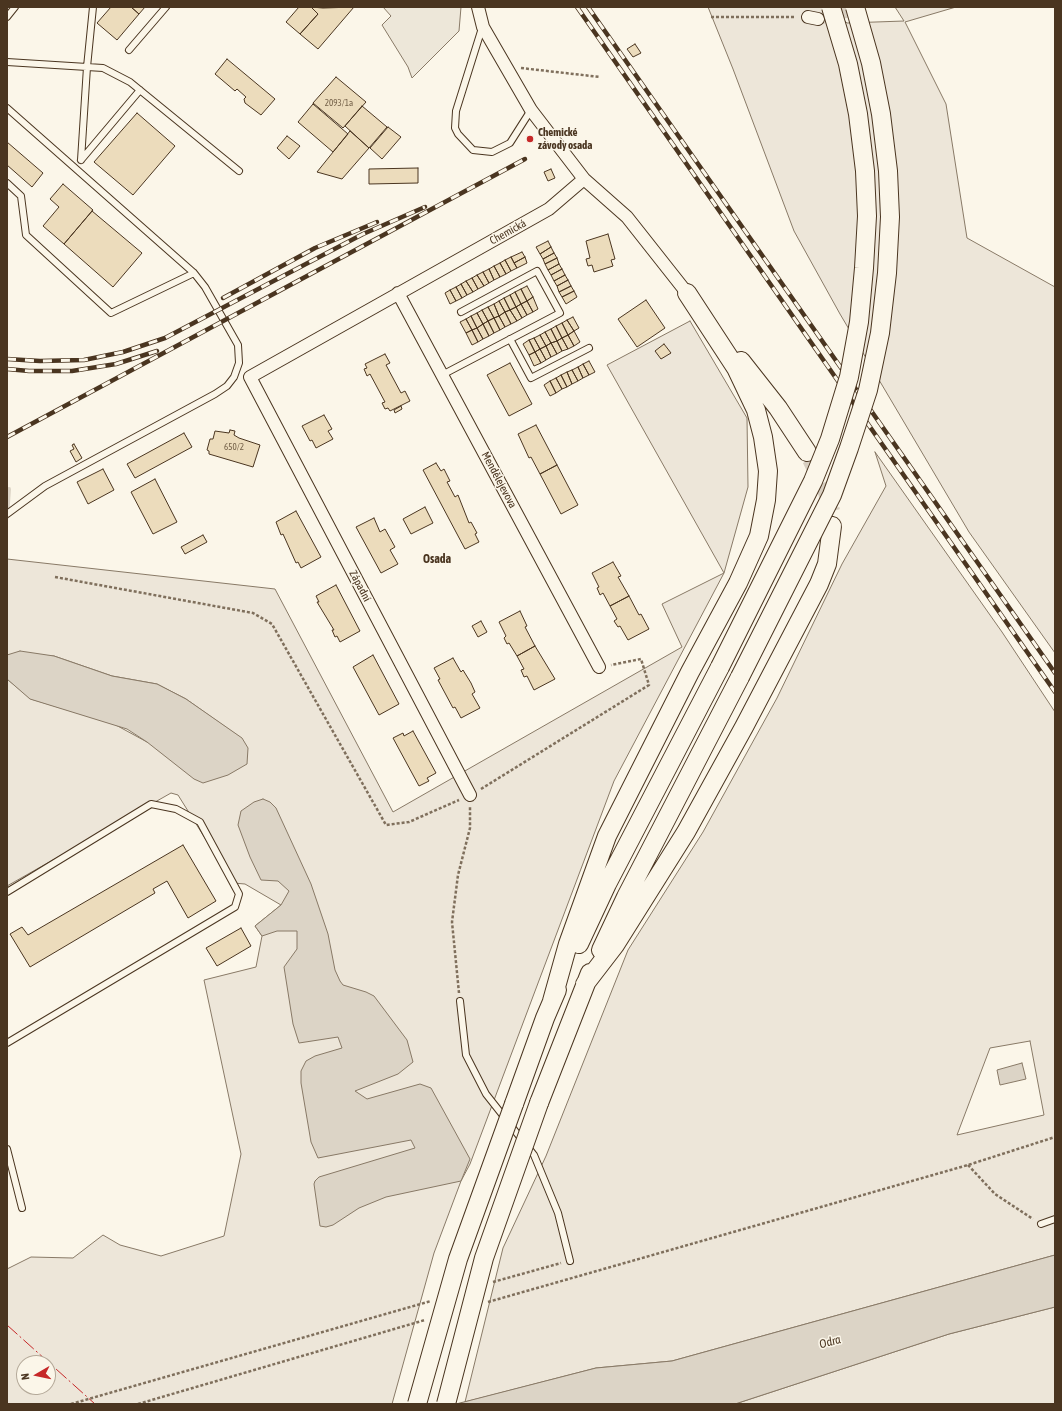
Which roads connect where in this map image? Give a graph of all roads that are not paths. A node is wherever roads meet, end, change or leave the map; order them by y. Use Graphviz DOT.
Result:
graph roads {
  1 [pos="15,7"];
  2 [pos="93,7"];
  3 [pos="166,7"];
  4 [pos="478,7"];
  5 [pos="855,7"];
  6 [pos="819,14"];
  7 [pos="7,18"];
  8 [pos="483,27"];
  9 [pos="129,50"];
  10 [pos="7,62"];
  11 [pos="87,67"];
  12 [pos="140,90"];
  13 [pos="7,108"];
  14 [pos="531,110"];
  15 [pos="81,160"];
  16 [pos="74,168"];
  17 [pos="239,171"];
  18 [pos="584,179"];
  19 [pos="7,183"];
  20 [pos="194,273"];
  21 [pos="398,293"];
  22 [pos="687,293"];
  23 [pos="461,312"];
  24 [pos="510,339"];
  25 [pos="589,348"];
  26 [pos="442,375"];
  27 [pos="250,377"];
  28 [pos="807,452"];
  29 [pos="7,514"];
  30 [pos="832,526"];
  31 [pos="599,667"];
  32 [pos="470,795"];
  33 [pos="7,892"];
  34 [pos="585,984"];
  35 [pos="460,1001"];
  36 [pos="552,1001"];
  37 [pos="7,1043"];
  38 [pos="7,1149"];
  39 [pos="22,1208"];
  40 [pos="1055,1219"];
  41 [pos="1041,1224"];
  42 [pos="570,1261"];
  43 [pos="417,1404"];
  44 [pos="446,1404"];
  1 -- 7 [label="lane"];
  2 -- 11 [label="lane"];
  3 -- 9 [label="lane"];
  4 -- 8 [label="street"];
  5 -- 34 [label="main road, bridge"];
  6 -- 36 [label="main road, bridge"];
  8 -- 14 [label="street"];
  8 -- 14 [label="lane"];
  10 -- 11 [label="lane"];
  11 -- 12 [label="lane"];
  11 -- 15 [label="lane"];
  12 -- 15 [label="lane"];
  12 -- 17 [label="lane"];
  13 -- 16 [label="lane"];
  14 -- 18 [label="street"];
  15 -- 16 [label="lane"];
  16 -- 20 [label="lane"];
  18 -- 21 [label="street, Chemická"];
  18 -- 22 [label="street"];
  19 -- 20 [label="lane"];
  20 -- 29 [label="lane"];
  21 -- 26 [label="street, Mendělejevova"];
  21 -- 27 [label="street, Chemická"];
  22 -- 28 [label="main road"];
  22 -- 36 [label="main road"];
  23 -- 24 [label="lane"];
  24 -- 25 [label="lane"];
  24 -- 26 [label="lane"];
  26 -- 31 [label="street, Mendělejevova"];
  27 -- 32 [label="street, Západní"];
  30 -- 34 [label="main road"];
  33 -- 37 [label="lane"];
  34 -- 44 [label="main road, bridge"];
  35 -- 42 [label="lane"];
  36 -- 43 [label="main road, bridge"];
  38 -- 39 [label="lane"];
  40 -- 41 [label="lane"];
}
